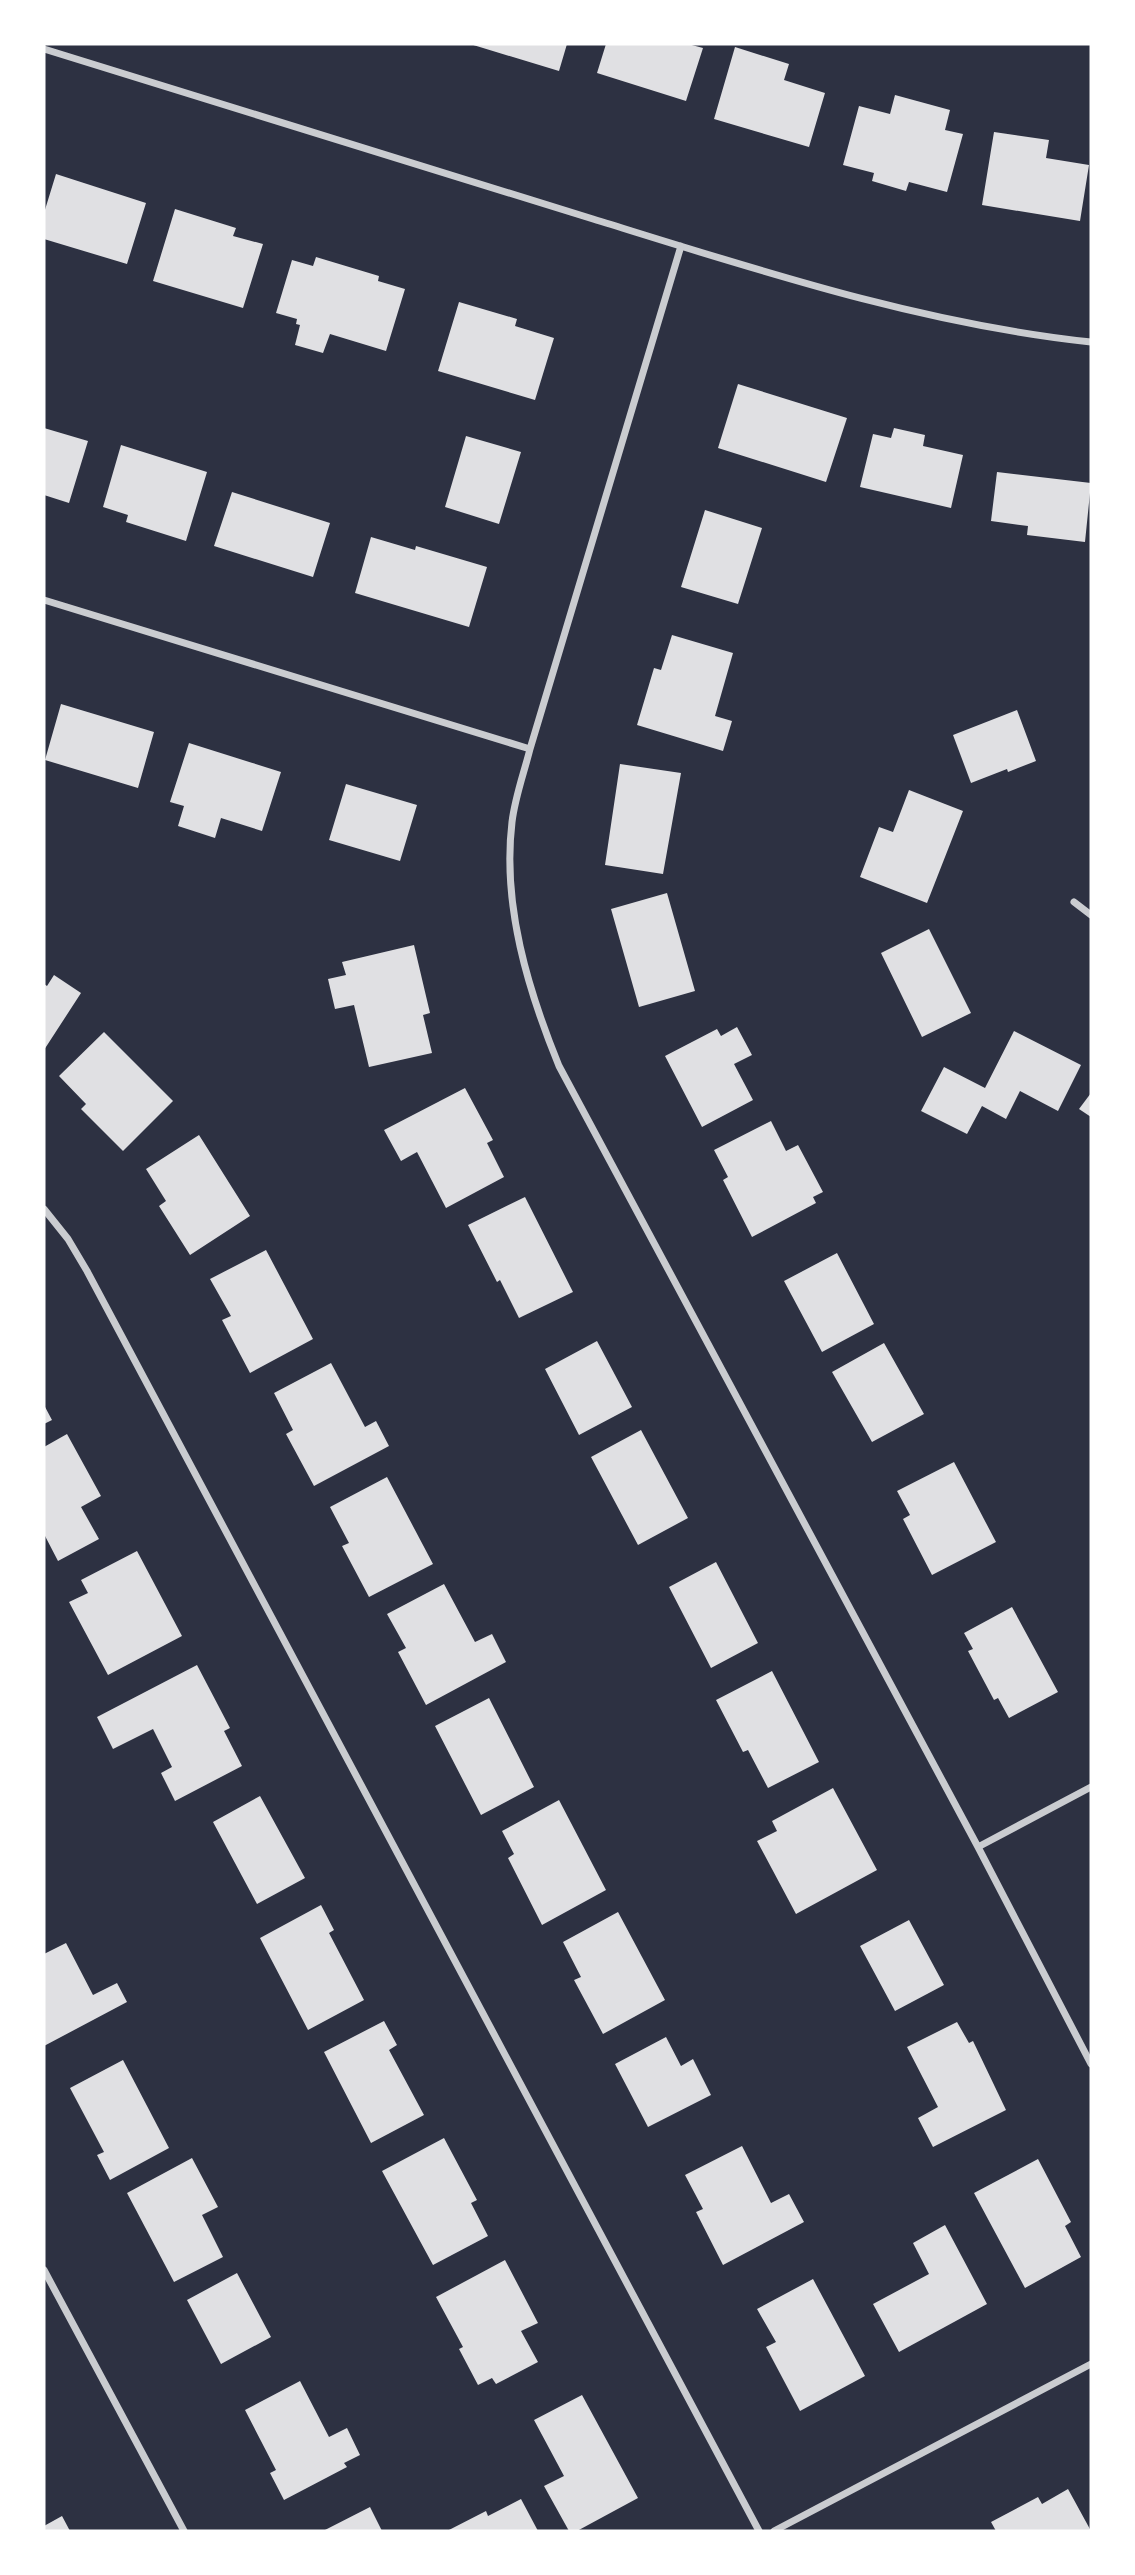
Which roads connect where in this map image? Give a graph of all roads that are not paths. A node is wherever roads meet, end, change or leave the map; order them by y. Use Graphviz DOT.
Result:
graph roads {
  1 [pos="44,49"];
  2 [pos="681,246"];
  3 [pos="1091,342"];
  4 [pos="44,600"];
  5 [pos="530,749"];
  6 [pos="1074,902"];
  7 [pos="1091,915"];
  8 [pos="44,1209"];
  9 [pos="1091,1787"];
  10 [pos="978,1847"];
  11 [pos="1091,2064"];
  12 [pos="44,2270"];
  13 [pos="1091,2364"];
  14 [pos="184,2531"];
  15 [pos="759,2531"];
  16 [pos="774,2531"];
  1 -- 2 [label="street"];
  2 -- 3 [label="street"];
  2 -- 5 [label="street"];
  4 -- 5 [label="street"];
  5 -- 10 [label="street"];
  6 -- 7 [label="street"];
  8 -- 15 [label="street"];
  9 -- 10 [label="street"];
  10 -- 11 [label="street"];
  12 -- 14 [label="street"];
  13 -- 16 [label="street"];
}
